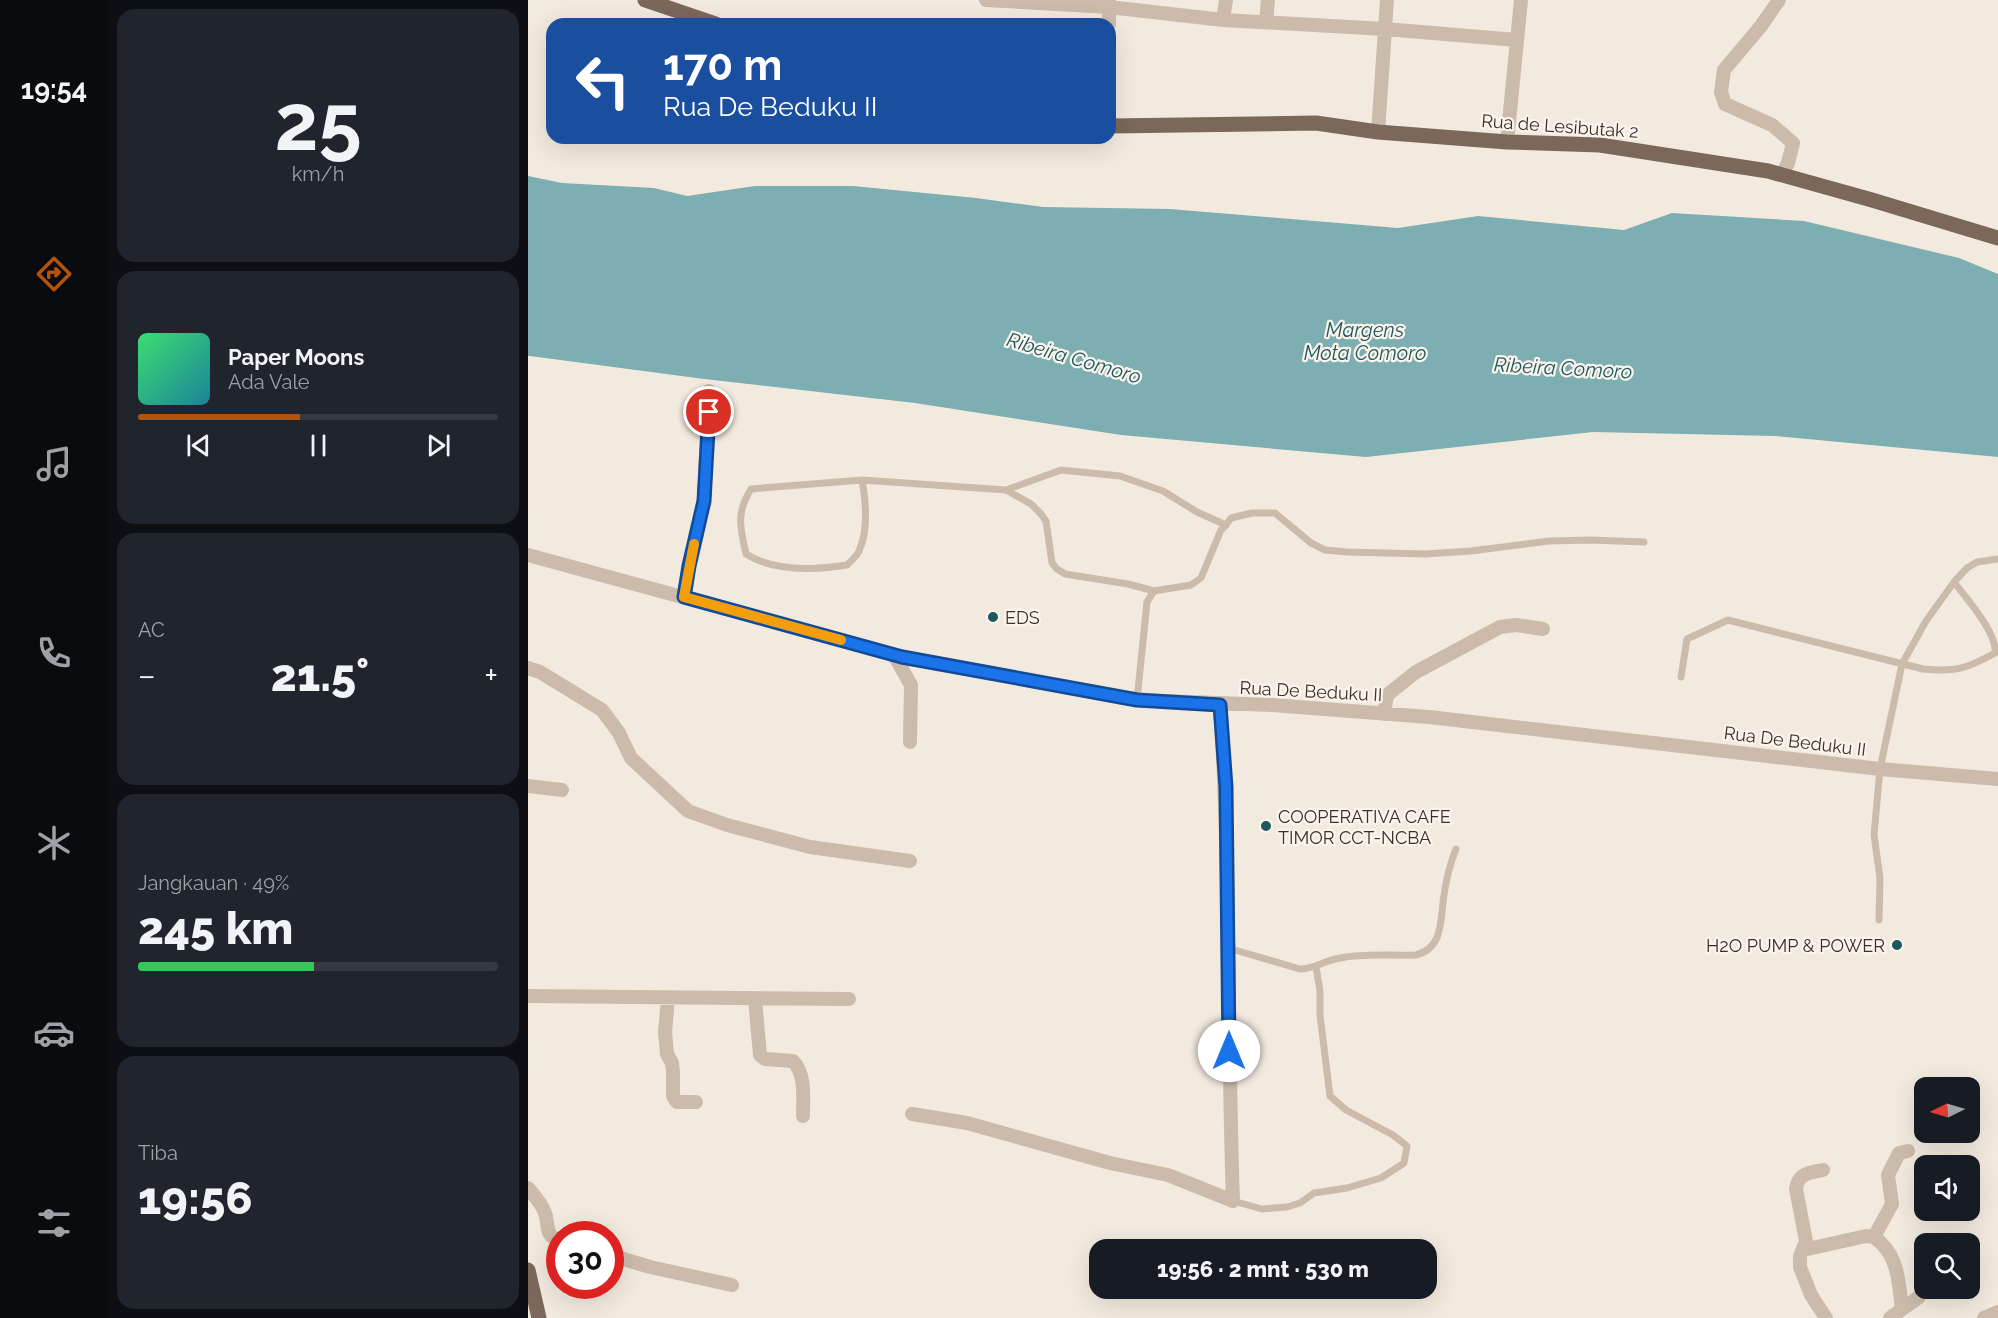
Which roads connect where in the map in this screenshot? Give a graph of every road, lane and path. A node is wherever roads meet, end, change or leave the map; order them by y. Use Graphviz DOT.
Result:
graph roads {
  1 [pos="645,0"];
  2 [pos="986,0"];
  3 [pos="1226,0"];
  4 [pos="1268,0"];
  5 [pos="1387,0"];
  6 [pos="1521,0"];
  7 [pos="1779,0"];
  8 [pos="1109,3"];
  9 [pos="698,18"];
  10 [pos="1223,20"];
  11 [pos="1266,21"];
  12 [pos="1385,29"];
  13 [pos="1518,40"];
  14 [pos="1116,126"];
  15 [pos="1378,132"];
  16 [pos="1507,142"];
  17 [pos="1782,175"];
  18 [pos="1998,238"];
  19 [pos="710,391"];
  20 [pos="862,480"];
  21 [pos="1006,490"];
  22 [pos="1226,525"];
  23 [pos="1644,542"];
  24 [pos="528,555"];
  25 [pos="1998,560"];
  26 [pos="1954,582"];
  27 [pos="1154,591"];
  28 [pos="684,597"];
  29 [pos="1543,629"];
  30 [pos="894,655"];
  31 [pos="1902,664"];
  32 [pos="528,668"];
  33 [pos="1681,677"];
  34 [pos="1137,700"];
  35 [pos="1220,705"];
  36 [pos="1384,714"];
  37 [pos="910,742"];
  38 [pos="1880,769"];
  39 [pos="1998,779"];
  40 [pos="528,786"];
  41 [pos="562,790"];
  42 [pos="1456,849"];
  43 [pos="910,861"];
  44 [pos="1879,920"];
  45 [pos="1228,948"];
  46 [pos="1316,967"];
  47 [pos="528,996"];
  48 [pos="668,999"];
  49 [pos="755,999"];
  50 [pos="849,999"];
  51 [pos="696,1102"];
  52 [pos="912,1114"];
  53 [pos="803,1116"];
  54 [pos="1908,1151"];
  55 [pos="1823,1170"];
  56 [pos="528,1188"];
  57 [pos="1233,1201"];
  58 [pos="546,1221"];
  59 [pos="1874,1237"];
  60 [pos="1803,1250"];
  61 [pos="624,1259"];
  62 [pos="528,1269"];
  63 [pos="732,1285"];
  64 [pos="1915,1299"];
  65 [pos="1902,1308"];
  66 [pos="1998,1312"];
  67 [pos="539,1318"];
  68 [pos="1826,1318"];
  69 [pos="1890,1318"];
  70 [pos="1984,1318"];
  1 -- 9 [label="main road"];
  2 -- 8 [label="street"];
  3 -- 10 [label="street"];
  4 -- 11 [label="street"];
  5 -- 12 [label="street"];
  6 -- 13 [label="street"];
  7 -- 17 [label="street"];
  8 -- 10 [label="street"];
  10 -- 11 [label="street"];
  11 -- 12 [label="street"];
  12 -- 13 [label="street"];
  12 -- 15 [label="street"];
  13 -- 16 [label="street"];
  14 -- 15 [label="main road, Rua de Lesibutak 2"];
  15 -- 16 [label="main road, Rua de Lesibutak 2"];
  16 -- 17 [label="main road, Rua de Lesibutak 2"];
  17 -- 18 [label="main road, Rua de Lesibutak 2"];
  19 -- 28 [label="street"];
  20 -- 20 [label="lane"];
  20 -- 21 [label="lane"];
  21 -- 22 [label="lane"];
  21 -- 27 [label="lane"];
  22 -- 23 [label="lane"];
  22 -- 27 [label="lane"];
  24 -- 28 [label="street, Rua De Beduku II"];
  25 -- 26 [label="lane"];
  26 -- 31 [label="lane"];
  26 -- 31 [label="lane"];
  27 -- 34 [label="lane"];
  28 -- 30 [label="street, Rua De Beduku II"];
  29 -- 36 [label="street"];
  30 -- 34 [label="street, Rua De Beduku II"];
  30 -- 37 [label="street"];
  31 -- 33 [label="lane"];
  31 -- 38 [label="lane"];
  32 -- 43 [label="street"];
  34 -- 35 [label="street, Rua De Beduku II"];
  35 -- 36 [label="street, Rua De Beduku II"];
  35 -- 45 [label="street"];
  36 -- 38 [label="street, Rua De Beduku II"];
  38 -- 39 [label="street, Rua De Beduku II"];
  38 -- 44 [label="lane"];
  40 -- 41 [label="street"];
  42 -- 46 [label="lane"];
  45 -- 46 [label="lane"];
  45 -- 57 [label="street"];
  46 -- 57 [label="lane"];
  47 -- 48 [label="street"];
  48 -- 49 [label="street"];
  48 -- 51 [label="street"];
  49 -- 50 [label="street"];
  49 -- 53 [label="street"];
  52 -- 57 [label="street"];
  54 -- 59 [label="street"];
  55 -- 60 [label="street"];
  56 -- 58 [label="street"];
  59 -- 60 [label="street"];
  59 -- 65 [label="street"];
  60 -- 68 [label="street"];
  61 -- 63 [label="street"];
  62 -- 67 [label="main road"];
  64 -- 65 [label="street"];
  65 -- 69 [label="street"];
  66 -- 70 [label="street"];
}
